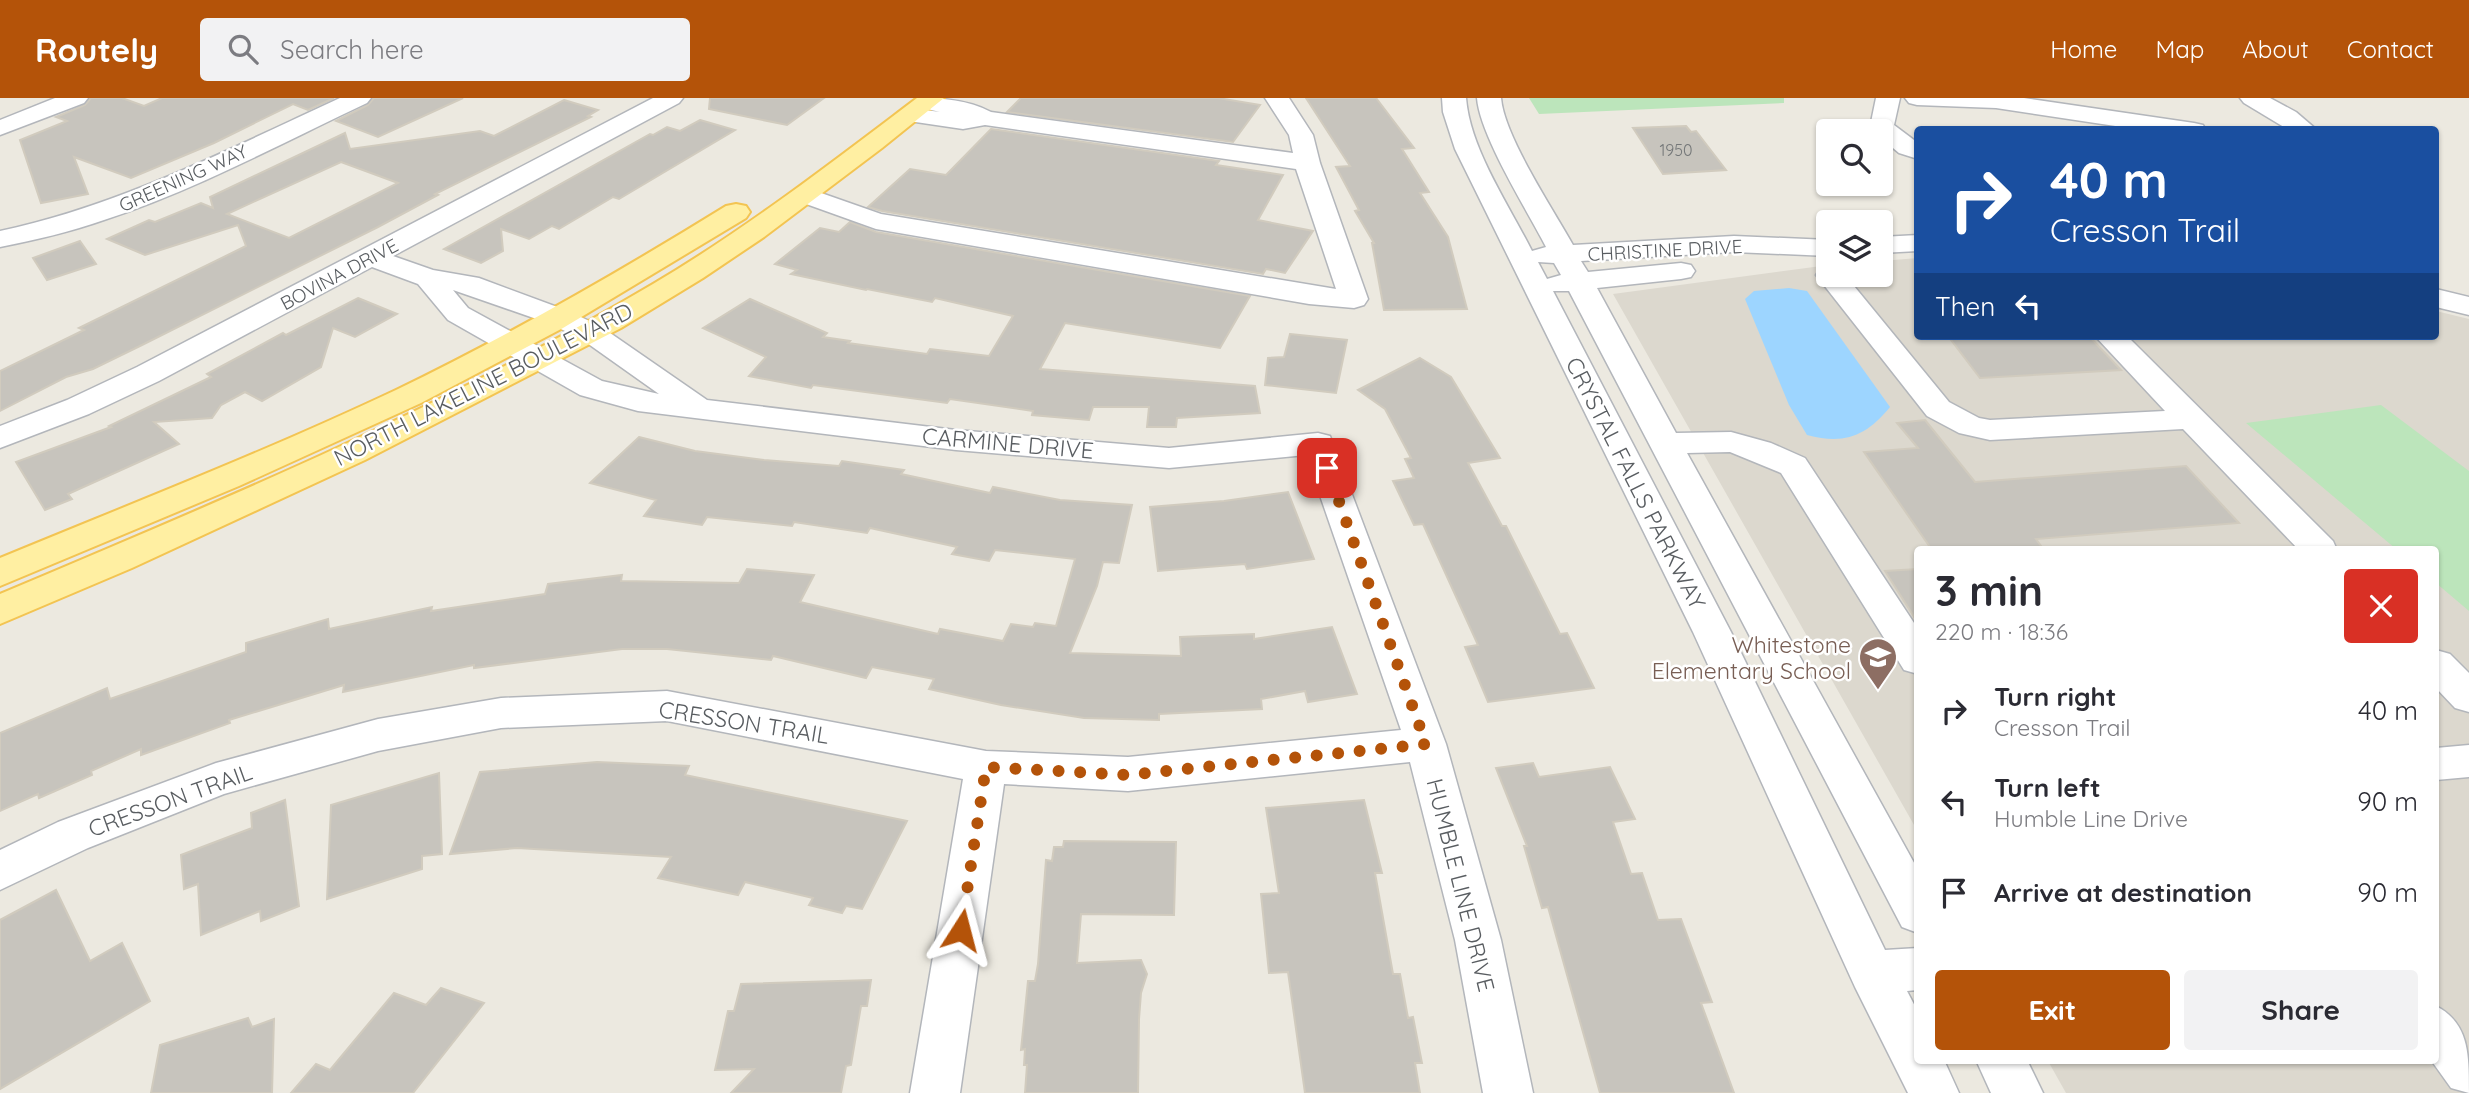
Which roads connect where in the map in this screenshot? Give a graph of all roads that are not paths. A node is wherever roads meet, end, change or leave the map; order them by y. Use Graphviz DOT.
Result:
graph roads {
  1 [pos="76,98"];
  2 [pos="359,98"];
  3 [pos="671,98"];
  4 [pos="1277,98"];
  5 [pos="1454,98"];
  6 [pos="1489,98"];
  7 [pos="1888,98"];
  8 [pos="1917,98"];
  9 [pos="2252,98"];
  10 [pos="916,103"];
  11 [pos="2068,105"];
  12 [pos="2174,126"];
  13 [pos="2300,126"];
  14 [pos="0,128"];
  15 [pos="1914,150"];
  16 [pos="1307,163"];
  17 [pos="804,195"];
  18 [pos="0,239"];
  19 [pos="1914,243"];
  20 [pos="1893,244"];
  21 [pos="1816,249"];
  22 [pos="1521,254"];
  23 [pos="371,257"];
  24 [pos="1571,268"];
  25 [pos="428,278"];
  26 [pos="1537,286"];
  27 [pos="1840,287"];
  28 [pos="2439,299"];
  29 [pos="2469,306"];
  30 [pos="558,317"];
  31 [pos="590,332"];
  32 [pos="2114,340"];
  33 [pos="524,352"];
  34 [pos="698,407"];
  35 [pos="2191,419"];
  36 [pos="0,438"];
  37 [pos="1318,443"];
  38 [pos="1665,443"];
  39 [pos="2316,546"];
  40 [pos="0,573"];
  41 [pos="0,610"];
  42 [pos="1914,654"];
  43 [pos="2439,667"];
  44 [pos="2469,697"];
  45 [pos="1426,744"];
  46 [pos="2469,761"];
  47 [pos="2439,764"];
  48 [pos="986,767"];
  49 [pos="0,871"];
  50 [pos="1914,906"];
  51 [pos="1914,968"];
  52 [pos="1872,972"];
  53 [pos="2439,1033"];
  54 [pos="1914,1054"];
  55 [pos="1919,1064"];
  56 [pos="2002,1064"];
  57 [pos="2469,1071"];
  58 [pos="935,1093"];
  59 [pos="1508,1093"];
  60 [pos="1934,1093"];
  61 [pos="2018,1093"];
  1 -- 14 [label="street"];
  2 -- 18 [label="street, GREENING WAY"];
  3 -- 23 [label="street, BOVINA DRIVE"];
  4 -- 16 [label="street"];
  5 -- 22 [label="street, CRYSTAL FALLS PARKWAY"];
  6 -- 24 [label="street, CRYSTAL FALLS PARKWAY"];
  7 -- 15 [label="street"];
  8 -- 11 [label="street"];
  9 -- 13 [label="street"];
  10 -- 16 [label="street"];
  10 -- 17 [label="main road, NORTH LAKELINE BOULEVARD"];
  10 -- 30 [label="main road, NORTH LAKELINE BOULEVARD"];
  11 -- 12 [label="street"];
  16 -- 17 [label="street"];
  17 -- 31 [label="main road, NORTH LAKELINE BOULEVARD"];
  19 -- 20 [label="street"];
  21 -- 24 [label="street, CHRISTINE DRIVE"];
  22 -- 24 [label="street, CHRISTINE DRIVE"];
  22 -- 26 [label="street, CRYSTAL FALLS PARKWAY"];
  23 -- 25 [label="street, CARMINE DRIVE"];
  23 -- 36 [label="street, BOVINA DRIVE"];
  24 -- 26 [label="street, CHRISTINE DRIVE"];
  24 -- 38 [label="street, CRYSTAL FALLS PARKWAY"];
  25 -- 30 [label="street, CARMINE DRIVE"];
  25 -- 33 [label="street, CARMINE DRIVE"];
  26 -- 52 [label="street, CRYSTAL FALLS PARKWAY"];
  27 -- 35 [label="street"];
  28 -- 29 [label="street"];
  30 -- 31 [label="street, CARMINE DRIVE"];
  30 -- 33 [label="main road, NORTH LAKELINE BOULEVARD"];
  31 -- 33 [label="main road, NORTH LAKELINE BOULEVARD"];
  31 -- 34 [label="street, CARMINE DRIVE"];
  32 -- 35 [label="street"];
  33 -- 34 [label="street, CARMINE DRIVE"];
  33 -- 40 [label="main road, NORTH LAKELINE BOULEVARD"];
  33 -- 41 [label="main road, NORTH LAKELINE BOULEVARD"];
  34 -- 37 [label="street, CARMINE DRIVE"];
  35 -- 39 [label="street"];
  37 -- 45 [label="street, HUMBLE LINE DRIVE"];
  38 -- 42 [label="street"];
  38 -- 50 [label="street, CRYSTAL FALLS PARKWAY"];
  43 -- 44 [label="street"];
  45 -- 48 [label="street, CRESSON TRAIL"];
  45 -- 59 [label="street, HUMBLE LINE DRIVE"];
  46 -- 47 [label="street"];
  48 -- 49 [label="street, CRESSON TRAIL"];
  48 -- 58 [label="street"];
  51 -- 52 [label="street"];
  52 -- 54 [label="street, CRYSTAL FALLS PARKWAY"];
  53 -- 57 [label="street"];
  55 -- 60 [label="street, CRYSTAL FALLS PARKWAY"];
  56 -- 61 [label="street"];
}
